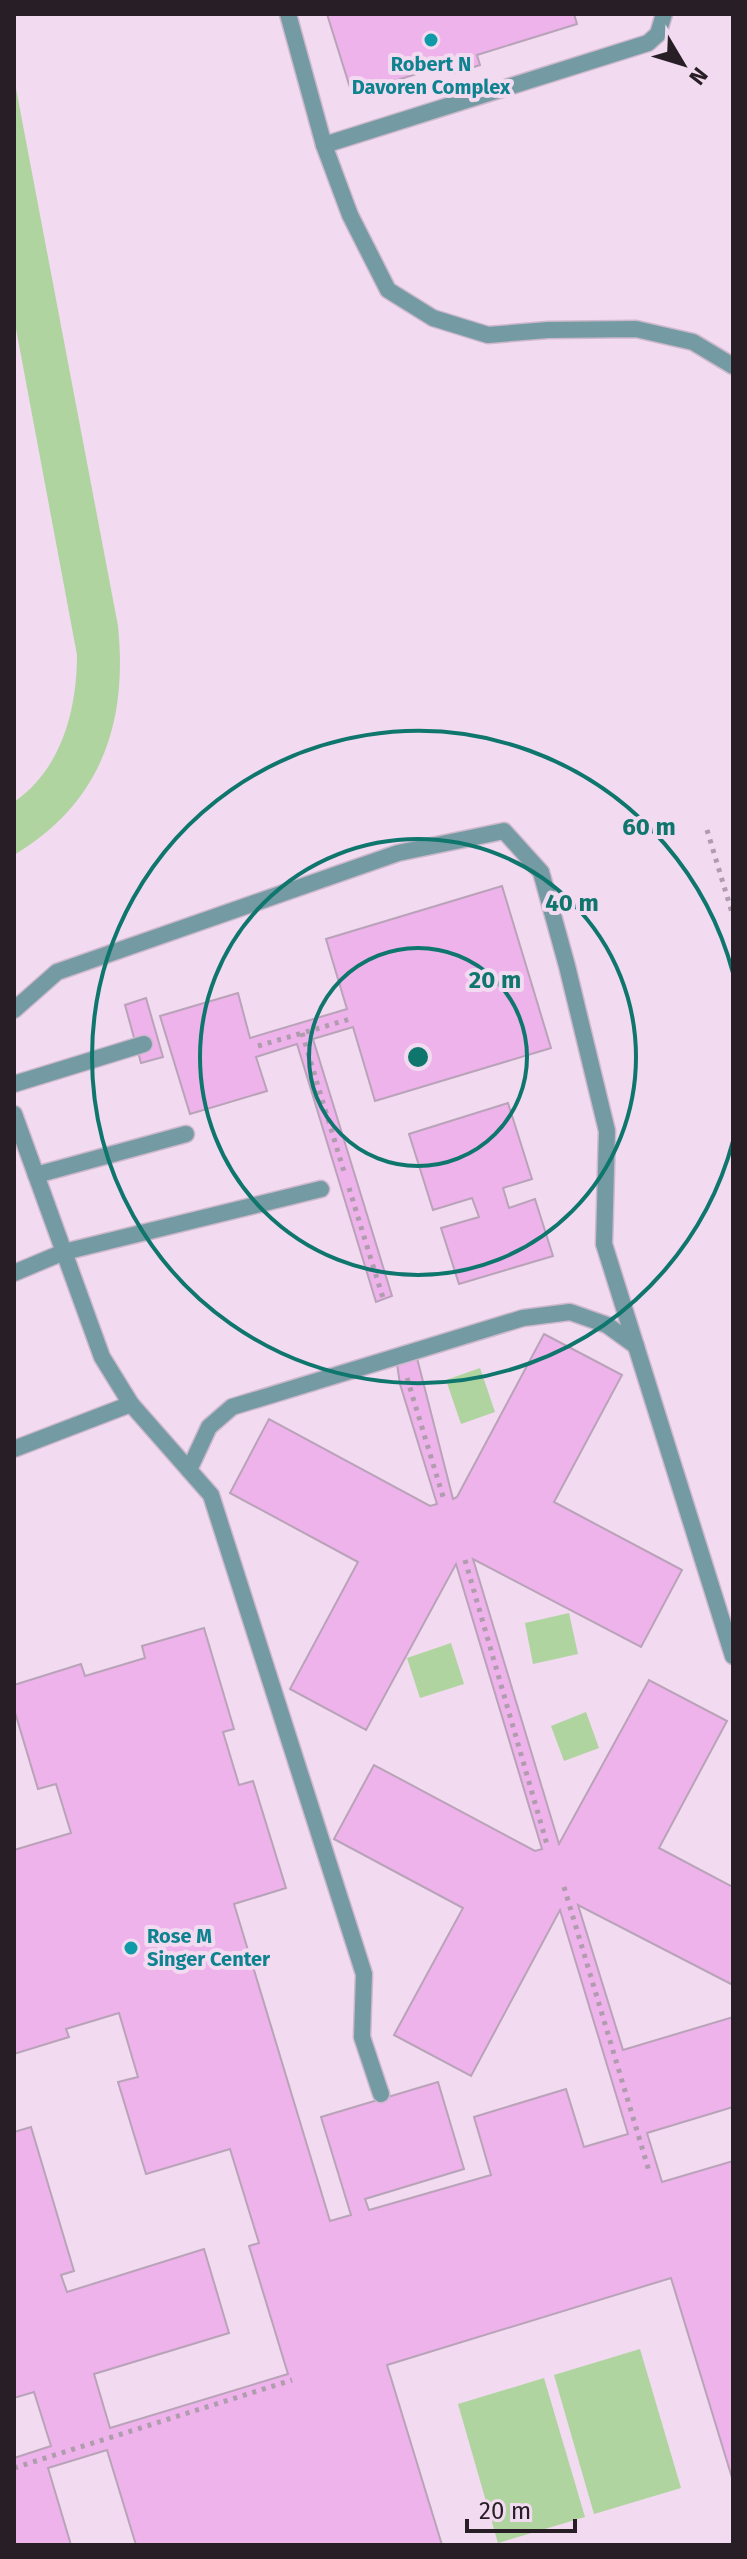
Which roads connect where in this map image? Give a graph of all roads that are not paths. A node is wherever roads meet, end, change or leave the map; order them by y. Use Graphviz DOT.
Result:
graph roads {
  1 [pos="288,14"];
  2 [pos="664,14"];
  3 [pos="324,145"];
  4 [pos="733,366"];
  5 [pos="14,1010"];
  6 [pos="144,1044"];
  7 [pos="14,1084"];
  8 [pos="14,1114"];
  9 [pos="186,1134"];
  10 [pos="36,1175"];
  11 [pos="321,1189"];
  12 [pos="64,1252"];
  13 [pos="14,1273"];
  14 [pos="636,1346"];
  15 [pos="131,1404"];
  16 [pos="14,1449"];
  17 [pos="189,1470"];
  18 [pos="733,1656"];
  19 [pos="381,2094"];
  1 -- 3 [label="lane"];
  2 -- 3 [label="lane"];
  3 -- 4 [label="lane"];
  5 -- 14 [label="lane"];
  6 -- 7 [label="lane"];
  8 -- 10 [label="lane"];
  9 -- 10 [label="lane"];
  10 -- 12 [label="lane"];
  11 -- 12 [label="lane"];
  12 -- 13 [label="lane"];
  12 -- 15 [label="lane"];
  14 -- 17 [label="lane"];
  14 -- 18 [label="lane"];
  15 -- 16 [label="lane"];
  15 -- 17 [label="lane"];
  17 -- 19 [label="lane"];
}
